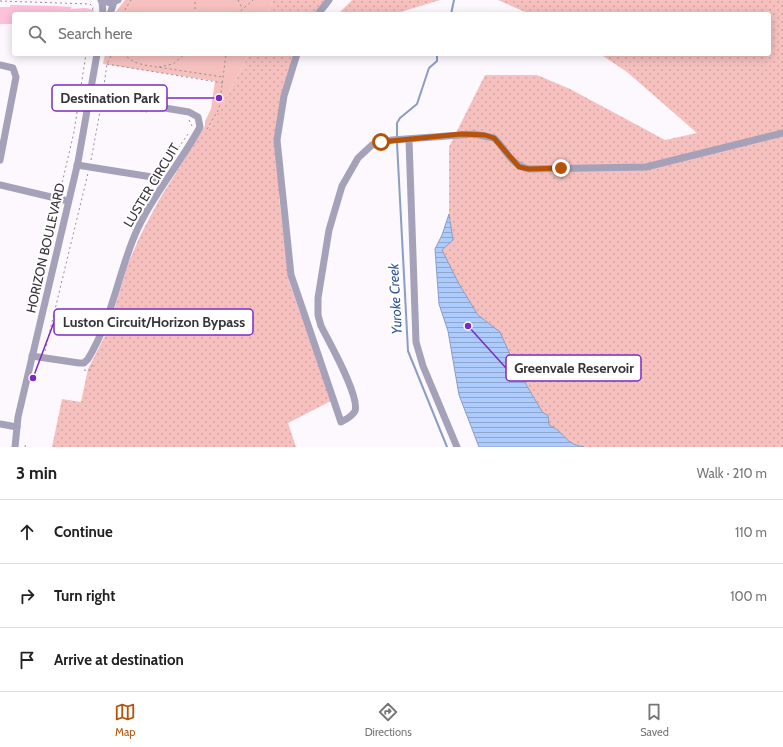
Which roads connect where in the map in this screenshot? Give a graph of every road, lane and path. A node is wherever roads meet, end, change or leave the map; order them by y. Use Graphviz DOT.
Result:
graph roads {
  1 [pos="131,0"];
  2 [pos="191,0"];
  3 [pos="195,0"];
  4 [pos="238,0"];
  5 [pos="253,0"];
  6 [pos="329,0"];
  7 [pos="0,1"];
  8 [pos="102,1"];
  9 [pos="116,1"];
  10 [pos="242,8"];
  11 [pos="92,12"];
  12 [pos="103,12"];
  13 [pos="111,12"];
  14 [pos="123,12"];
  15 [pos="195,12"];
  16 [pos="239,12"];
  17 [pos="320,12"];
  18 [pos="86,56"];
  19 [pos="98,56"];
  20 [pos="111,56"];
  21 [pos="126,56"];
  22 [pos="183,56"];
  23 [pos="226,56"];
  24 [pos="296,56"];
  25 [pos="107,64"];
  26 [pos="0,65"];
  27 [pos="158,67"];
  28 [pos="224,77"];
  29 [pos="223,83"];
  30 [pos="103,94"];
  31 [pos="91,96"];
  32 [pos="102,102"];
  33 [pos="101,105"];
  34 [pos="152,113"];
  35 [pos="188,119"];
  36 [pos="192,127"];
  37 [pos="188,133"];
  38 [pos="783,133"];
  39 [pos="204,134"];
  40 [pos="409,140"];
  41 [pos="2,144"];
  42 [pos="0,160"];
  43 [pos="90,163"];
  44 [pos="77,165"];
  45 [pos="153,170"];
  46 [pos="88,171"];
  47 [pos="162,184"];
  48 [pos="0,185"];
  49 [pos="60,192"];
  50 [pos="68,201"];
  51 [pos="44,354"];
  52 [pos="32,356"];
  53 [pos="94,361"];
  54 [pos="83,370"];
  55 [pos="0,424"];
  56 [pos="17,427"];
  57 [pos="26,442"];
  58 [pos="15,447"];
  59 [pos="25,447"];
  60 [pos="456,447"];
  1 -- 14 [label="path"];
  2 -- 3 [label="path"];
  3 -- 15 [label="path"];
  4 -- 10 [label="path"];
  5 -- 10 [label="path"];
  6 -- 17 [label="street"];
  7 -- 11 [label="path"];
  8 -- 9 [label="street"];
  8 -- 12 [label="street"];
  9 -- 13 [label="street"];
  10 -- 16 [label="path"];
  18 -- 49 [label="path"];
  19 -- 31 [label="street, HORIZON BOULEVARD"];
  20 -- 25 [label="path"];
  21 -- 27 [label="path"];
  22 -- 27 [label="path"];
  23 -- 28 [label="path"];
  24 -- 40 [label="street"];
  25 -- 29 [label="path"];
  25 -- 30 [label="path"];
  26 -- 41 [label="street"];
  27 -- 28 [label="path"];
  28 -- 29 [label="path"];
  29 -- 39 [label="path"];
  31 -- 44 [label="street, HORIZON BOULEVARD"];
  31 -- 47 [label="street, LUSTER CIRCUIT"];
  32 -- 33 [label="path"];
  33 -- 34 [label="path"];
  33 -- 43 [label="path"];
  35 -- 36 [label="path"];
  37 -- 45 [label="path"];
  38 -- 40 [label="street"];
  40 -- 60 [label="street"];
  41 -- 42 [label="street"];
  44 -- 47 [label="street"];
  44 -- 50 [label="street, HORIZON BOULEVARD"];
  46 -- 51 [label="path"];
  47 -- 52 [label="street, LUSTER CIRCUIT"];
  48 -- 50 [label="street"];
  50 -- 52 [label="street, HORIZON BOULEVARD"];
  52 -- 56 [label="street, HORIZON BOULEVARD"];
  53 -- 54 [label="path"];
  55 -- 56 [label="street"];
  56 -- 58 [label="street, HORIZON BOULEVARD"];
  57 -- 59 [label="path"];
}
